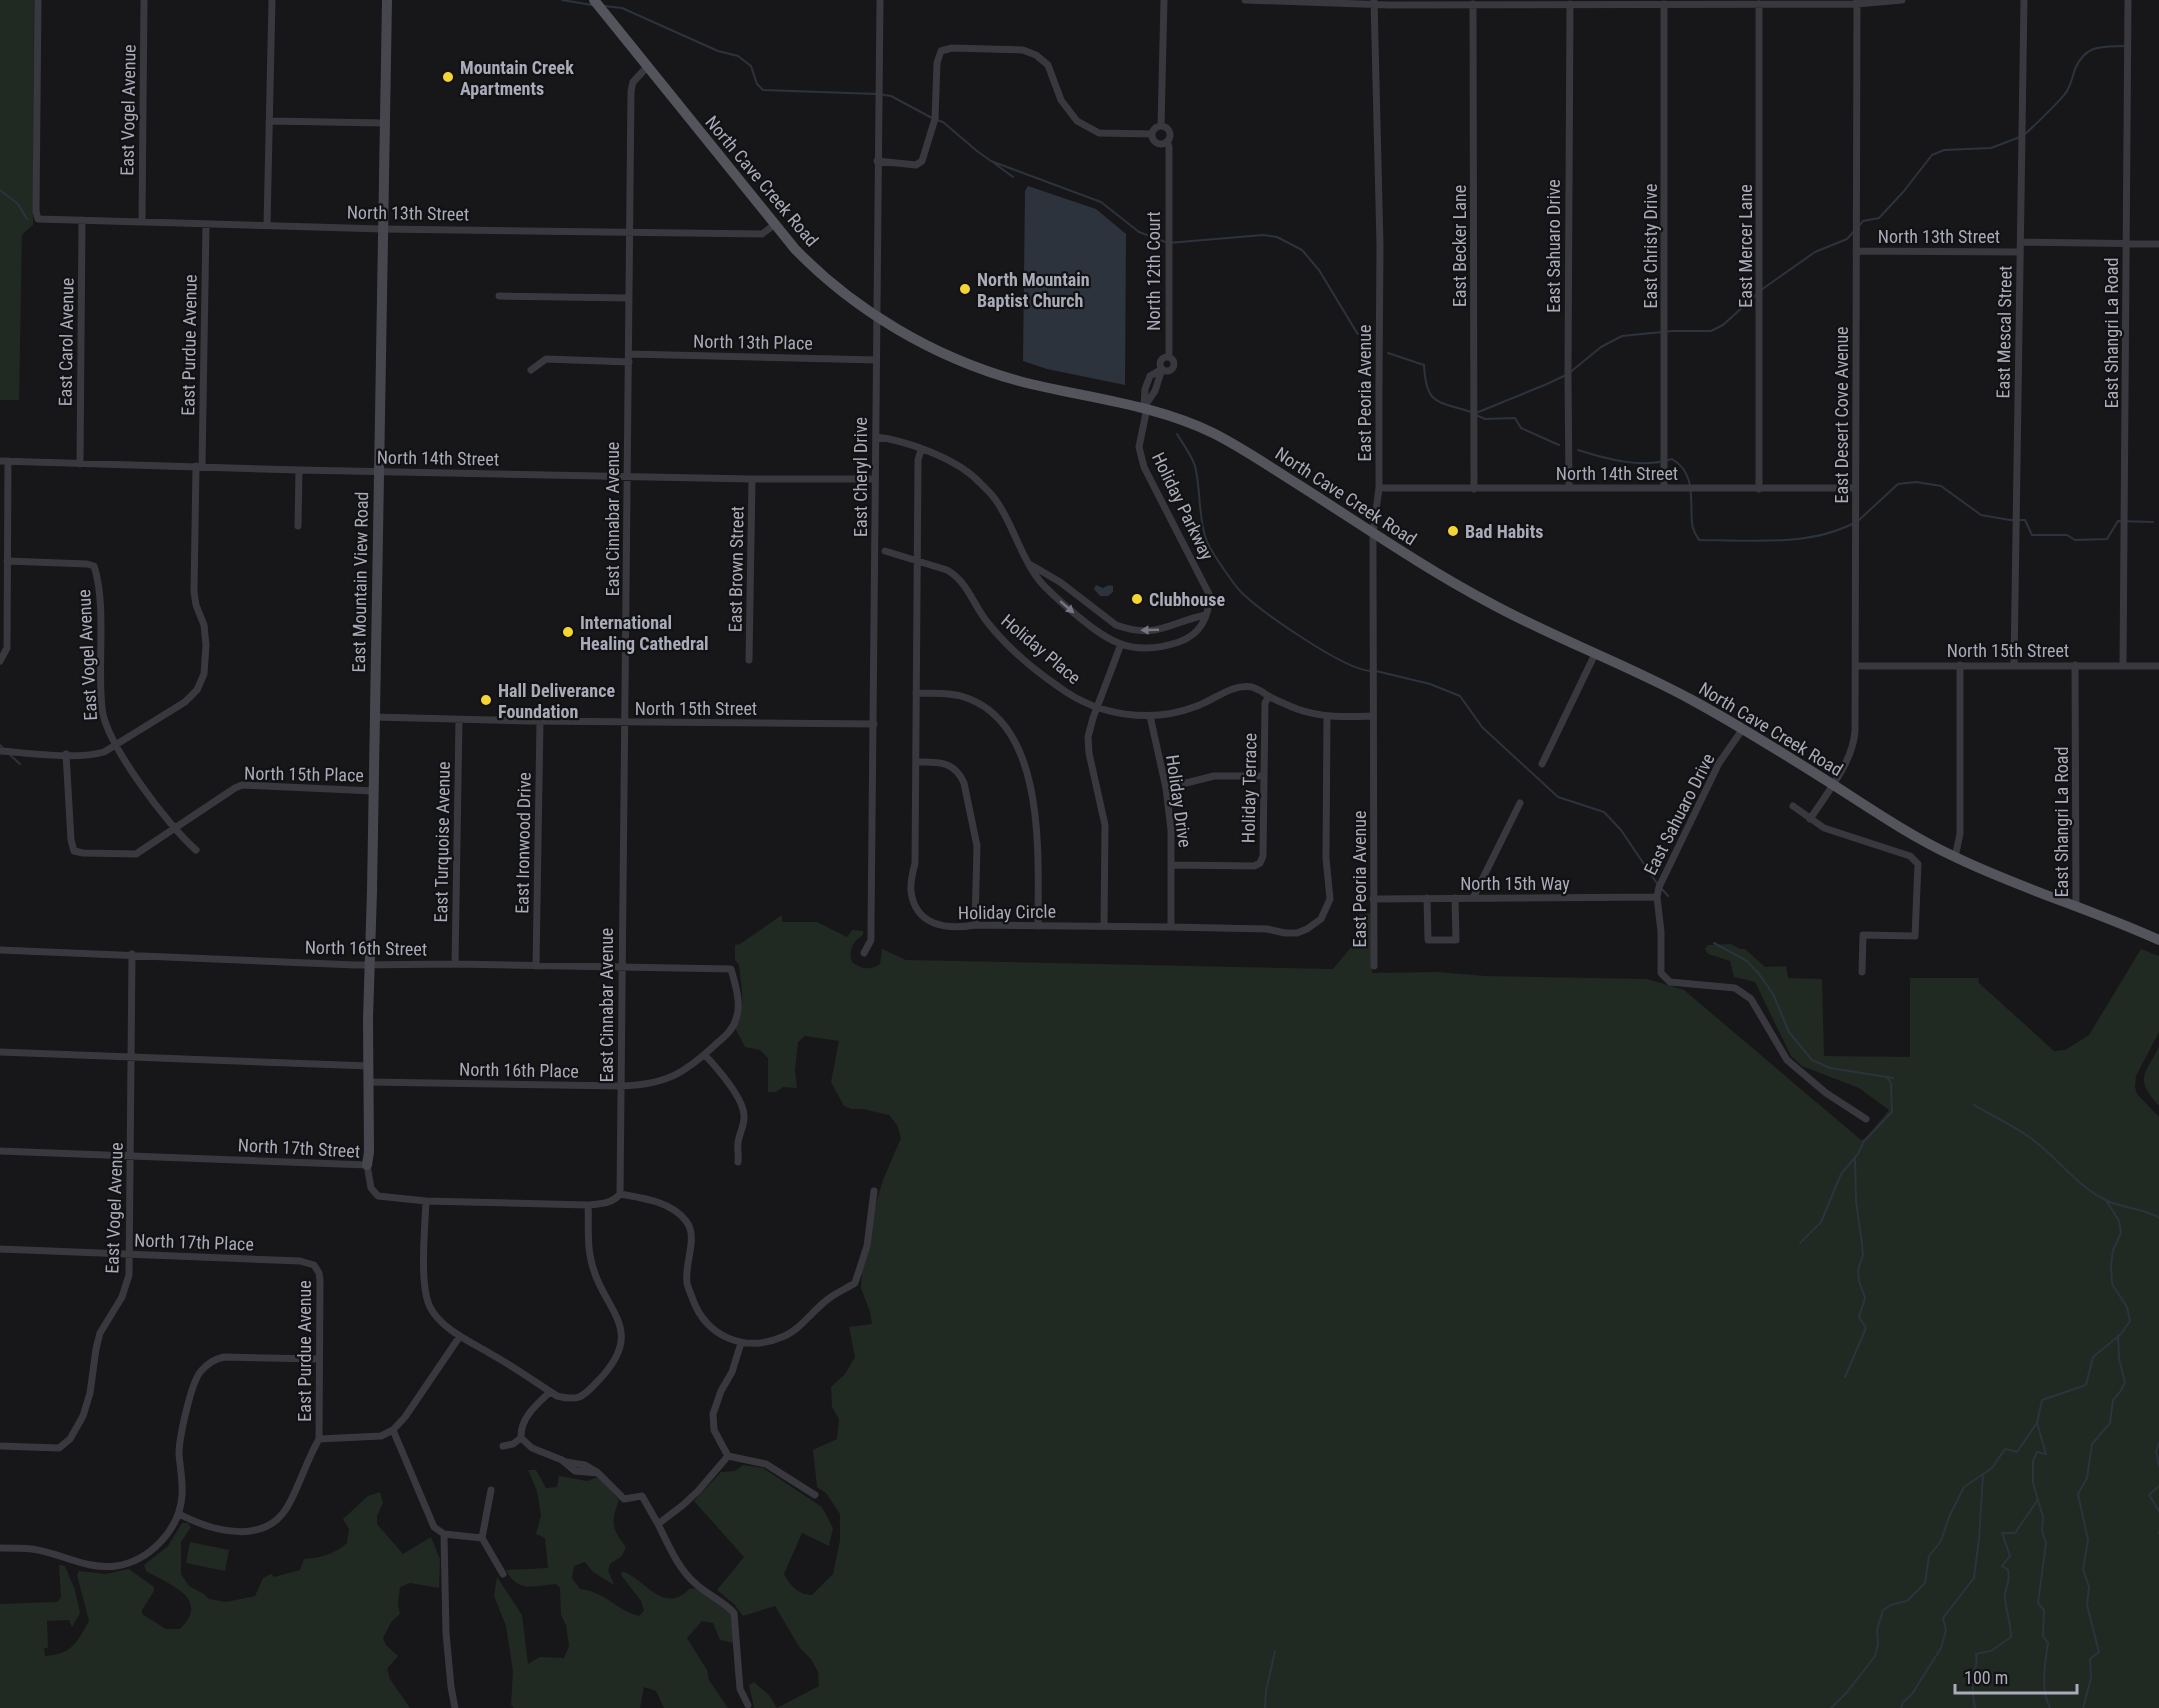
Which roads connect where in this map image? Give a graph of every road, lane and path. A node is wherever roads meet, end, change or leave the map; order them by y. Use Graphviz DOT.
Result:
graph roads {
  1 [pos="38,0"];
  2 [pos="144,0"];
  3 [pos="272,0"];
  4 [pos="387,0"];
  5 [pos="594,0"];
  6 [pos="880,0"];
  7 [pos="1164,0"];
  8 [pos="1245,0"];
  9 [pos="1902,0"];
  10 [pos="2024,0"];
  11 [pos="2128,0"];
  12 [pos="1374,2"];
  13 [pos="1626,2"];
  14 [pos="1857,2"];
  15 [pos="1473,4"];
  16 [pos="1570,4"];
  17 [pos="1664,4"];
  18 [pos="1759,4"];
  19 [pos="647,67"];
  20 [pos="269,121"];
  21 [pos="384,123"];
  22 [pos="1161,126"];
  23 [pos="1152,134"];
  24 [pos="1167,141"];
  25 [pos="877,161"];
  26 [pos="82,220"];
  27 [pos="142,221"];
  28 [pos="206,224"];
  29 [pos="267,225"];
  30 [pos="774,225"];
  31 [pos="382,229"];
  32 [pos="630,232"];
  33 [pos="2020,242"];
  34 [pos="2126,243"];
  35 [pos="2159,244"];
  36 [pos="1857,251"];
  37 [pos="2020,252"];
  38 [pos="499,296"];
  39 [pos="629,298"];
  40 [pos="877,316"];
  41 [pos="629,354"];
  42 [pos="1169,357"];
  43 [pos="876,360"];
  44 [pos="628,362"];
  45 [pos="531,370"];
  46 [pos="1145,408"];
  47 [pos="876,437"];
  48 [pos="921,450"];
  49 [pos="4,461"];
  50 [pos="80,464"];
  51 [pos="199,467"];
  52 [pos="299,470"];
  53 [pos="378,472"];
  54 [pos="627,476"];
  55 [pos="752,479"];
  56 [pos="875,479"];
  57 [pos="1664,487"];
  58 [pos="1379,488"];
  59 [pos="1569,488"];
  60 [pos="1856,488"];
  61 [pos="1474,489"];
  62 [pos="1759,489"];
  63 [pos="298,526"];
  64 [pos="1373,533"];
  65 [pos="885,550"];
  66 [pos="918,560"];
  67 [pos="7,561"];
  68 [pos="1028,564"];
  69 [pos="1206,615"];
  70 [pos="1120,644"];
  71 [pos="1595,654"];
  72 [pos="749,660"];
  73 [pos="0,661"];
  74 [pos="1960,665"];
  75 [pos="2014,665"];
  76 [pos="2075,665"];
  77 [pos="2123,665"];
  78 [pos="1856,666"];
  79 [pos="2159,666"];
  80 [pos="916,693"];
  81 [pos="1269,696"];
  82 [pos="1097,707"];
  83 [pos="1150,716"];
  84 [pos="1373,716"];
  85 [pos="374,717"];
  86 [pos="1327,717"];
  87 [pos="459,720"];
  88 [pos="540,721"];
  89 [pos="625,722"];
  90 [pos="874,724"];
  91 [pos="1742,730"];
  92 [pos="116,745"];
  93 [pos="0,752"];
  94 [pos="66,754"];
  95 [pos="916,762"];
  96 [pos="1542,764"];
  97 [pos="1264,776"];
  98 [pos="1832,784"];
  99 [pos="1166,788"];
  100 [pos="373,791"];
  101 [pos="1520,803"];
  102 [pos="1793,806"];
  103 [pos="1810,819"];
  104 [pos="175,829"];
  105 [pos="196,850"];
  106 [pos="1955,857"];
  107 [pos="1172,865"];
  108 [pos="1657,897"];
  109 [pos="1427,898"];
  110 [pos="1455,898"];
  111 [pos="1473,898"];
  112 [pos="1373,899"];
  113 [pos="2076,906"];
  114 [pos="975,925"];
  115 [pos="1038,926"];
  116 [pos="1104,926"];
  117 [pos="1171,927"];
  118 [pos="2159,940"];
  119 [pos="0,950"];
  120 [pos="864,953"];
  121 [pos="132,954"];
  122 [pos="370,964"];
  123 [pos="455,964"];
  124 [pos="536,966"];
  125 [pos="1374,966"];
  126 [pos="621,967"];
  127 [pos="731,969"];
  128 [pos="1862,972"];
  129 [pos="0,1052"];
  130 [pos="705,1055"];
  131 [pos="131,1057"];
  132 [pos="369,1066"];
  133 [pos="369,1082"];
  134 [pos="620,1086"];
  135 [pos="1866,1119"];
  136 [pos="0,1151"];
  137 [pos="131,1156"];
  138 [pos="738,1162"];
  139 [pos="367,1165"];
  140 [pos="874,1191"];
  141 [pos="620,1194"];
  142 [pos="426,1201"];
  143 [pos="588,1205"];
  144 [pos="0,1249"];
  145 [pos="130,1254"];
  146 [pos="314,1265"];
  147 [pos="460,1336"];
  148 [pos="741,1343"];
  149 [pos="319,1359"];
  150 [pos="550,1392"];
  151 [pos="393,1430"];
  152 [pos="521,1438"];
  153 [pos="319,1439"];
  154 [pos="0,1446"];
  155 [pos="503,1446"];
  156 [pos="728,1456"];
  157 [pos="491,1490"];
  158 [pos="814,1495"];
  159 [pos="179,1514"];
  160 [pos="657,1524"];
  161 [pos="444,1534"];
  162 [pos="482,1538"];
  163 [pos="0,1548"];
  164 [pos="503,1574"];
  165 [pos="748,1705"];
  166 [pos="455,1708"];
  1 -- 26 [label="street, North 13th Street"];
  2 -- 27 [label="street, East Vogel Avenue"];
  3 -- 20 [label="street"];
  4 -- 21 [label="street, East Mountain View Road"];
  5 -- 19 [label="main road, North Cave Creek Road"];
  6 -- 25 [label="street, East Cheryl Drive"];
  7 -- 22 [label="street"];
  8 -- 12 [label="street"];
  9 -- 14 [label="street"];
  10 -- 33 [label="street, East Mescal Street"];
  11 -- 34 [label="street, East Shangri La Road"];
  12 -- 15 [label="street"];
  12 -- 58 [label="street, East Peoria Avenue"];
  13 -- 16 [label="street"];
  13 -- 17 [label="street"];
  14 -- 18 [label="street"];
  14 -- 36 [label="street, East Desert Cove Avenue"];
  15 -- 16 [label="street"];
  15 -- 61 [label="street, East Becker Lane"];
  16 -- 59 [label="street, East Sahuaro Drive"];
  17 -- 18 [label="street"];
  17 -- 57 [label="street, East Christy Drive"];
  18 -- 62 [label="street, East Mercer Lane"];
  19 -- 30 [label="main road, North Cave Creek Road"];
  19 -- 32 [label="street, East Cinnabar Avenue"];
  20 -- 21 [label="street"];
  20 -- 29 [label="street"];
  21 -- 31 [label="street, East Mountain View Road"];
  22 -- 23 [label="street"];
  22 -- 24 [label="street"];
  23 -- 24 [label="street"];
  23 -- 25 [label="street"];
  24 -- 42 [label="street, North 12th Court"];
  25 -- 40 [label="street, East Cheryl Drive"];
  26 -- 27 [label="street, North 13th Street"];
  26 -- 50 [label="street, East Carol Avenue"];
  27 -- 28 [label="street, North 13th Street"];
  28 -- 29 [label="street, North 13th Street"];
  28 -- 51 [label="street, East Purdue Avenue"];
  29 -- 31 [label="street, North 13th Street"];
  30 -- 32 [label="street, North 13th Street"];
  30 -- 40 [label="main road, North Cave Creek Road"];
  31 -- 32 [label="street, North 13th Street"];
  31 -- 53 [label="street, East Mountain View Road"];
  32 -- 39 [label="street, East Cinnabar Avenue"];
  33 -- 34 [label="street, North 13th Street"];
  33 -- 37 [label="street, East Mescal Street"];
  34 -- 35 [label="street, North 13th Street"];
  34 -- 77 [label="street, East Shangri La Road"];
  36 -- 37 [label="street, North 13th Street"];
  36 -- 60 [label="street, East Desert Cove Avenue"];
  37 -- 75 [label="street, East Mescal Street"];
  38 -- 39 [label="street"];
  39 -- 41 [label="street, East Cinnabar Avenue"];
  40 -- 43 [label="street, East Cheryl Drive"];
  40 -- 46 [label="main road, North Cave Creek Road"];
  41 -- 43 [label="street, North 13th Place"];
  41 -- 44 [label="street, East Cinnabar Avenue"];
  42 -- 46 [label="street, Holiday Parkway"];
  43 -- 47 [label="street, East Cheryl Drive"];
  44 -- 45 [label="street"];
  44 -- 54 [label="street, East Cinnabar Avenue"];
  46 -- 64 [label="main road, North Cave Creek Road"];
  46 -- 69 [label="street, Holiday Parkway"];
  47 -- 48 [label="street"];
  47 -- 56 [label="street, East Cheryl Drive"];
  48 -- 66 [label="street, Holiday Circle"];
  48 -- 68 [label="street"];
  49 -- 50 [label="street, North 14th Street"];
  49 -- 67 [label="street"];
  50 -- 51 [label="street, North 14th Street"];
  51 -- 52 [label="street, North 14th Street"];
  51 -- 92 [label="street, East Purdue Avenue"];
  52 -- 53 [label="street, North 14th Street"];
  52 -- 63 [label="street"];
  53 -- 54 [label="street, North 14th Street"];
  53 -- 85 [label="street, East Mountain View Road"];
  54 -- 55 [label="street, North 14th Street"];
  54 -- 89 [label="street, East Cinnabar Avenue"];
  55 -- 56 [label="street, North 14th Street"];
  55 -- 72 [label="street, East Brown Street"];
  56 -- 90 [label="street, East Cheryl Drive"];
  57 -- 59 [label="street, North 14th Street"];
  57 -- 62 [label="street, North 14th Street"];
  58 -- 61 [label="street, North 14th Street"];
  58 -- 64 [label="street, East Peoria Avenue"];
  59 -- 61 [label="street, North 14th Street"];
  60 -- 62 [label="street, North 14th Street"];
  60 -- 78 [label="street, East Desert Cove Avenue"];
  64 -- 71 [label="main road, North Cave Creek Road"];
  64 -- 84 [label="street, East Peoria Avenue"];
  65 -- 66 [label="street, Holiday Place"];
  66 -- 80 [label="street, Holiday Circle"];
  66 -- 82 [label="street, Holiday Place"];
  67 -- 73 [label="street"];
  67 -- 92 [label="street, East Vogel Avenue"];
  69 -- 68 [label="street, one-way"];
  68 -- 70 [label="street, one-way"];
  69 -- 70 [label="street"];
  70 -- 82 [label="street"];
  71 -- 91 [label="main road, North Cave Creek Road"];
  71 -- 96 [label="street"];
  74 -- 75 [label="street, North 15th Street"];
  74 -- 78 [label="street, North 15th Street"];
  74 -- 106 [label="street"];
  75 -- 76 [label="street, North 15th Street"];
  76 -- 77 [label="street, North 15th Street"];
  76 -- 113 [label="street, East Shangri La Road"];
  77 -- 79 [label="street, North 15th Street"];
  78 -- 98 [label="street, East Desert Cove Avenue"];
  80 -- 95 [label="street, Holiday Circle"];
  80 -- 115 [label="street"];
  81 -- 83 [label="street, Holiday Place"];
  81 -- 86 [label="street, Holiday Place"];
  81 -- 97 [label="street, Holiday Terrace"];
  82 -- 83 [label="street, Holiday Place"];
  82 -- 116 [label="street"];
  83 -- 99 [label="street, Holiday Drive"];
  84 -- 86 [label="street, Holiday Place"];
  84 -- 112 [label="street, East Peoria Avenue"];
  85 -- 87 [label="street, North 15th Street"];
  85 -- 100 [label="street, East Mountain View Road"];
  86 -- 117 [label="street, Holiday Circle"];
  87 -- 88 [label="street, North 15th Street"];
  87 -- 123 [label="street, East Turquoise Avenue"];
  88 -- 89 [label="street, North 15th Street"];
  88 -- 124 [label="street, East Ironwood Drive"];
  89 -- 90 [label="street, North 15th Street"];
  89 -- 126 [label="street, East Cinnabar Avenue"];
  90 -- 120 [label="street, East Cheryl Drive"];
  91 -- 98 [label="main road, North Cave Creek Road"];
  91 -- 108 [label="street, East Sahuaro Drive"];
  92 -- 94 [label="street"];
  92 -- 104 [label="street, East Vogel Avenue"];
  93 -- 94 [label="street"];
  94 -- 104 [label="street, North 15th Place"];
  95 -- 114 [label="street"];
  95 -- 114 [label="street, Holiday Circle"];
  97 -- 99 [label="street"];
  97 -- 107 [label="street, Holiday Terrace"];
  98 -- 103 [label="street, East Desert Cove Avenue"];
  98 -- 106 [label="main road, North Cave Creek Road"];
  99 -- 107 [label="street, Holiday Drive"];
  100 -- 104 [label="street, North 15th Place"];
  100 -- 122 [label="street, East Mountain View Road"];
  101 -- 111 [label="street"];
  102 -- 103 [label="street"];
  103 -- 128 [label="street"];
  104 -- 105 [label="street"];
  106 -- 113 [label="main road, North Cave Creek Road"];
  107 -- 117 [label="street, Holiday Drive"];
  108 -- 111 [label="street, North 15th Way"];
  108 -- 135 [label="street, East Sahuaro Drive"];
  109 -- 110 [label="street, North 15th Way"];
  109 -- 110 [label="street"];
  109 -- 112 [label="street, North 15th Way"];
  110 -- 111 [label="street, North 15th Way"];
  112 -- 125 [label="street, East Peoria Avenue"];
  113 -- 118 [label="main road, North Cave Creek Road"];
  114 -- 115 [label="street, Holiday Circle"];
  115 -- 116 [label="street, Holiday Circle"];
  116 -- 117 [label="street, Holiday Circle"];
  119 -- 121 [label="street, North 16th Street"];
  121 -- 122 [label="street, North 16th Street"];
  121 -- 131 [label="street, East Vogel Avenue"];
  122 -- 123 [label="street, North 16th Street"];
  122 -- 132 [label="street, East Mountain View Road"];
  123 -- 124 [label="street, North 16th Street"];
  124 -- 126 [label="street, North 16th Street"];
  126 -- 127 [label="street, North 16th Street"];
  126 -- 134 [label="street, East Cinnabar Avenue"];
  127 -- 130 [label="street, North 16th Place"];
  129 -- 131 [label="street"];
  130 -- 134 [label="street, North 16th Place"];
  130 -- 138 [label="street"];
  131 -- 132 [label="street"];
  131 -- 137 [label="street, East Vogel Avenue"];
  132 -- 133 [label="street, East Mountain View Road"];
  133 -- 134 [label="street, North 16th Place"];
  133 -- 139 [label="street, East Mountain View Road"];
  134 -- 141 [label="street, East Cinnabar Avenue"];
  136 -- 137 [label="street, North 17th Street"];
  137 -- 139 [label="street, North 17th Street"];
  137 -- 145 [label="street, East Vogel Avenue"];
  139 -- 142 [label="street, North 17th Street"];
  140 -- 148 [label="street"];
  141 -- 143 [label="street, North 17th Street"];
  141 -- 148 [label="street"];
  142 -- 143 [label="street, North 17th Street"];
  142 -- 147 [label="street"];
  143 -- 150 [label="street"];
  144 -- 145 [label="street, North 17th Place"];
  145 -- 146 [label="street, North 17th Place"];
  145 -- 154 [label="street, East Vogel Avenue"];
  146 -- 149 [label="street, East Purdue Avenue"];
  147 -- 150 [label="street"];
  147 -- 151 [label="street"];
  148 -- 156 [label="street"];
  149 -- 153 [label="street, East Purdue Avenue"];
  149 -- 159 [label="street"];
  150 -- 152 [label="street"];
  151 -- 153 [label="street"];
  151 -- 161 [label="street"];
  152 -- 155 [label="street"];
  152 -- 160 [label="street"];
  153 -- 159 [label="street"];
  156 -- 158 [label="street"];
  156 -- 160 [label="street"];
  157 -- 162 [label="street"];
  159 -- 163 [label="street"];
  160 -- 165 [label="street"];
  161 -- 162 [label="street"];
  161 -- 166 [label="street"];
  162 -- 164 [label="street"];
}
